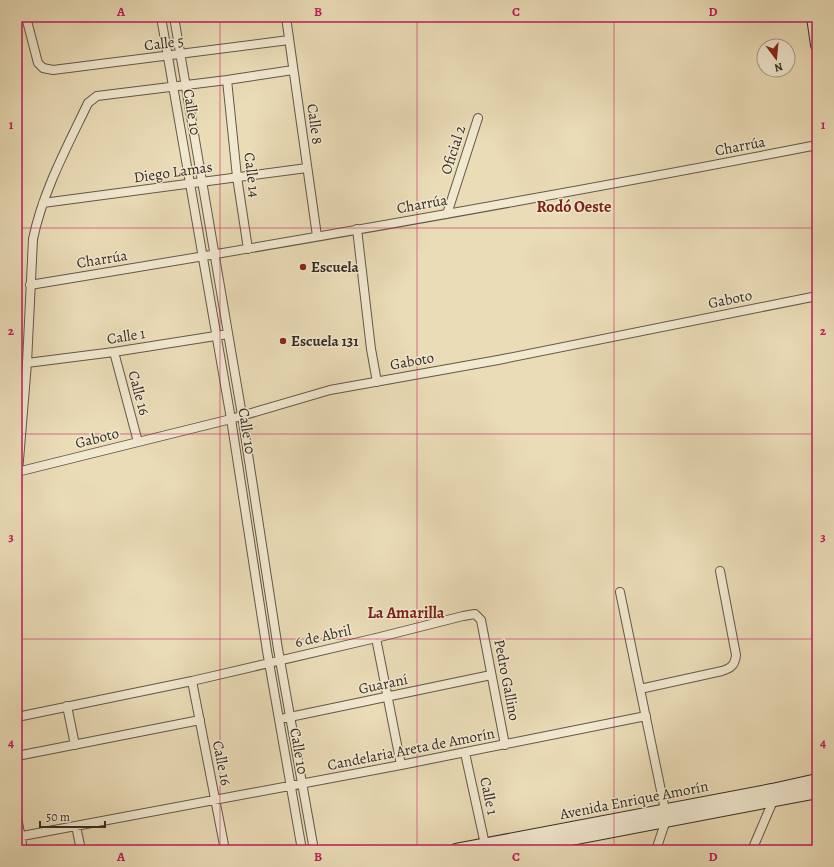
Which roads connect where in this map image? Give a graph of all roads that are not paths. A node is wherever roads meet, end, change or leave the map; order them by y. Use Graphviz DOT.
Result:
graph roads {
  1 [pos="26,17"];
  2 [pos="161,17"];
  3 [pos="174,17"];
  4 [pos="286,17"];
  5 [pos="813,17"];
  6 [pos="289,40"];
  7 [pos="817,45"];
  8 [pos="181,55"];
  9 [pos="169,56"];
  10 [pos="293,70"];
  11 [pos="227,80"];
  12 [pos="186,85"];
  13 [pos="174,87"];
  14 [pos="478,118"];
  15 [pos="817,146"];
  16 [pos="307,168"];
  17 [pos="237,178"];
  18 [pos="202,182"];
  19 [pos="190,184"];
  20 [pos="43,203"];
  21 [pos="447,214"];
  22 [pos="357,229"];
  23 [pos="317,236"];
  24 [pos="248,249"];
  25 [pos="214,255"];
  26 [pos="202,257"];
  27 [pos="30,285"];
  28 [pos="817,296"];
  29 [pos="228,334"];
  30 [pos="216,336"];
  31 [pos="114,352"];
  32 [pos="28,364"];
  33 [pos="377,382"];
  34 [pos="242,415"];
  35 [pos="231,419"];
  36 [pos="138,442"];
  37 [pos="18,472"];
  38 [pos="720,572"];
  39 [pos="620,592"];
  40 [pos="481,620"];
  41 [pos="376,638"];
  42 [pos="280,660"];
  43 [pos="269,663"];
  44 [pos="492,675"];
  45 [pos="192,681"];
  46 [pos="640,689"];
  47 [pos="388,697"];
  48 [pos="67,706"];
  49 [pos="290,716"];
  50 [pos="646,716"];
  51 [pos="17,717"];
  52 [pos="279,719"];
  53 [pos="200,720"];
  54 [pos="75,744"];
  55 [pos="505,745"];
  56 [pos="466,753"];
  57 [pos="17,756"];
  58 [pos="401,765"];
  59 [pos="817,780"];
  60 [pos="302,784"];
  61 [pos="291,786"];
  62 [pos="817,792"];
  63 [pos="773,796"];
  64 [pos="216,800"];
  65 [pos="666,815"];
  66 [pos="17,817"];
  67 [pos="76,826"];
  68 [pos="19,837"];
  69 [pos="556,841"];
  70 [pos="486,847"];
  71 [pos="22,850"];
  72 [pos="81,850"];
  73 [pos="225,850"];
  74 [pos="302,850"];
  75 [pos="314,850"];
  76 [pos="456,850"];
  77 [pos="513,850"];
  78 [pos="656,850"];
  79 [pos="752,850"];
  1 -- 9 [label="street, Calle 5"];
  2 -- 9 [label="street, Calle 10"];
  3 -- 8 [label="street, Calle 10"];
  4 -- 6 [label="street, Calle 8"];
  5 -- 7 [label="street"];
  6 -- 8 [label="street, Calle 5"];
  6 -- 10 [label="street, Calle 8"];
  8 -- 9 [label="street, Calle 5"];
  8 -- 12 [label="street, Calle 10"];
  9 -- 13 [label="street, Calle 10"];
  10 -- 11 [label="street"];
  10 -- 16 [label="street, Calle 8"];
  11 -- 12 [label="street"];
  11 -- 17 [label="street, Calle 14"];
  12 -- 13 [label="street"];
  12 -- 18 [label="street, Calle 10"];
  13 -- 19 [label="street, Calle 10"];
  13 -- 20 [label="street"];
  14 -- 21 [label="street, Oficial 2"];
  15 -- 21 [label="street, Charrúa"];
  16 -- 17 [label="street, Diego Lamas"];
  16 -- 23 [label="street, Calle 8"];
  17 -- 18 [label="street, Diego Lamas"];
  17 -- 24 [label="street, Calle 14"];
  18 -- 19 [label="street, Diego Lamas"];
  18 -- 25 [label="street, Calle 10"];
  19 -- 20 [label="street, Diego Lamas"];
  19 -- 26 [label="street, Calle 10"];
  20 -- 27 [label="street"];
  21 -- 22 [label="street, Charrúa"];
  22 -- 23 [label="street, Charrúa"];
  22 -- 33 [label="street"];
  23 -- 24 [label="street, Charrúa"];
  24 -- 25 [label="street, Charrúa"];
  25 -- 26 [label="street, Charrúa"];
  25 -- 29 [label="street, Calle 10"];
  26 -- 27 [label="street, Charrúa"];
  26 -- 30 [label="street, Calle 10"];
  27 -- 32 [label="street"];
  28 -- 33 [label="street, Gaboto"];
  29 -- 30 [label="street, Calle 1"];
  29 -- 34 [label="street, Calle 10"];
  30 -- 31 [label="street, Calle 1"];
  30 -- 35 [label="street, Calle 10"];
  31 -- 32 [label="street, Calle 1"];
  31 -- 36 [label="street, Calle 16"];
  32 -- 37 [label="street"];
  33 -- 34 [label="street, Gaboto"];
  34 -- 35 [label="street, Gaboto"];
  34 -- 42 [label="street, Calle 10"];
  35 -- 36 [label="street, Gaboto"];
  35 -- 43 [label="street, Calle 10"];
  36 -- 37 [label="street, Gaboto"];
  38 -- 46 [label="street"];
  39 -- 46 [label="street"];
  40 -- 41 [label="street, 6 de Abril"];
  40 -- 44 [label="street, Pedro Gallino"];
  41 -- 42 [label="street, 6 de Abril"];
  41 -- 47 [label="street"];
  42 -- 43 [label="street, 6 de Abril"];
  42 -- 49 [label="street, Calle 10"];
  43 -- 45 [label="street, 6 de Abril"];
  43 -- 52 [label="street, Calle 10"];
  44 -- 47 [label="street, Guaraní"];
  44 -- 55 [label="street, Pedro Gallino"];
  45 -- 48 [label="street, 6 de Abril"];
  45 -- 53 [label="street, Calle 16"];
  46 -- 50 [label="street"];
  47 -- 49 [label="street, Guaraní"];
  47 -- 58 [label="street"];
  48 -- 51 [label="street, 6 de Abril"];
  48 -- 54 [label="street"];
  49 -- 52 [label="street, Guaraní"];
  49 -- 60 [label="street, Calle 10"];
  50 -- 55 [label="street, Candelaria Areta de Amorín"];
  50 -- 65 [label="street"];
  52 -- 61 [label="street, Calle 10"];
  53 -- 54 [label="street"];
  53 -- 64 [label="street, Calle 16"];
  54 -- 57 [label="street"];
  55 -- 56 [label="street, Candelaria Areta de Amorín"];
  56 -- 58 [label="street, Candelaria Areta de Amorín"];
  56 -- 70 [label="street, Calle 1"];
  58 -- 60 [label="street, Candelaria Areta de Amorín"];
  59 -- 63 [label="street, Avenida Enrique Amorín"];
  60 -- 61 [label="street, Candelaria Areta de Amorín"];
  60 -- 75 [label="street, Calle 10"];
  61 -- 64 [label="street, Candelaria Areta de Amorín"];
  61 -- 74 [label="street, Calle 10"];
  62 -- 63 [label="street, Avenida Enrique Amorín"];
  63 -- 65 [label="street, Avenida Enrique Amorín"];
  63 -- 79 [label="street"];
  64 -- 67 [label="street, Candelaria Areta de Amorín"];
  64 -- 73 [label="street, Calle 16"];
  65 -- 69 [label="street, Avenida Enrique Amorín"];
  65 -- 78 [label="street"];
  66 -- 68 [label="street"];
  67 -- 68 [label="street, Candelaria Areta de Amorín"];
  67 -- 72 [label="street"];
  68 -- 71 [label="street"];
  69 -- 70 [label="street, Avenida Enrique Amorín"];
  69 -- 77 [label="street, Avenida Enrique Amorín"];
  70 -- 76 [label="street, Avenida Enrique Amorín"];
}
